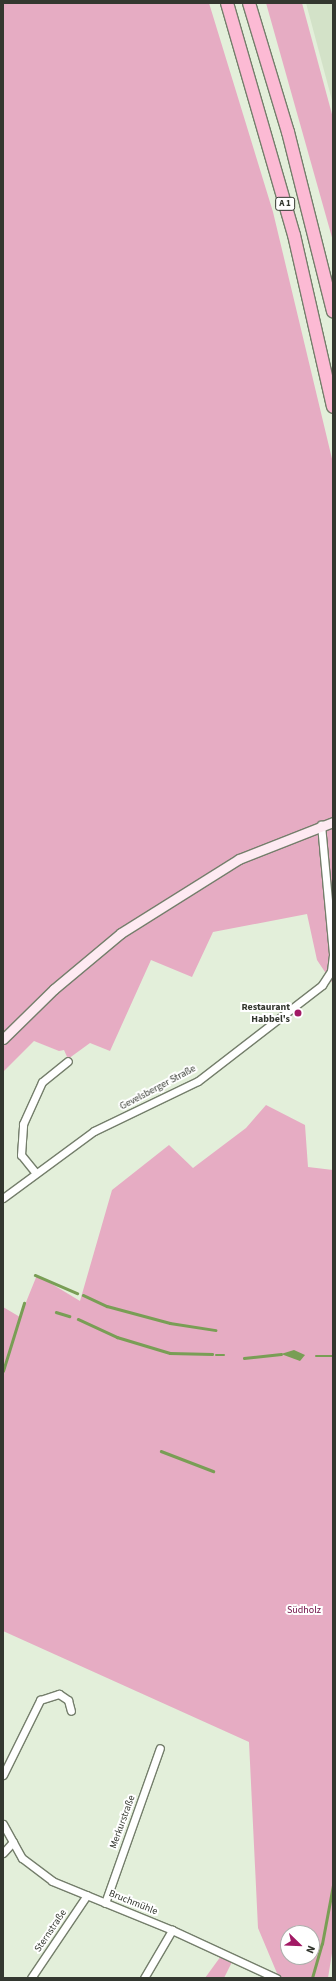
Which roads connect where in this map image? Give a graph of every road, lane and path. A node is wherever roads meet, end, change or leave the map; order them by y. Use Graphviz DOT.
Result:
graph roads {
  1 [pos="227,3"];
  2 [pos="249,3"];
  3 [pos="333,312"];
  4 [pos="333,408"];
  5 [pos="333,822"];
  6 [pos="321,825"];
  7 [pos="3,1039"];
  8 [pos="68,1061"];
  9 [pos="35,1172"];
  10 [pos="3,1198"];
  11 [pos="71,1711"];
  12 [pos="160,1748"];
  13 [pos="3,1775"];
  14 [pos="3,1824"];
  15 [pos="13,1842"];
  16 [pos="3,1853"];
  17 [pos="87,1895"];
  18 [pos="105,1902"];
  19 [pos="172,1930"];
  20 [pos="31,1978"];
  21 [pos="144,1978"];
  22 [pos="276,1978"];
  1 -- 4 [label="highway, A 1"];
  2 -- 3 [label="highway, A 1"];
  5 -- 6 [label="main road"];
  6 -- 7 [label="main road"];
  6 -- 9 [label="street, Gevelsberger Straße"];
  8 -- 9 [label="street"];
  9 -- 10 [label="street, Gevelsberger Straße"];
  11 -- 13 [label="street"];
  12 -- 18 [label="street, Merkurstraße"];
  14 -- 15 [label="street, Bruchmühle"];
  15 -- 16 [label="street"];
  15 -- 17 [label="street, Bruchmühle"];
  17 -- 18 [label="street, Bruchmühle"];
  17 -- 20 [label="street, Sternstraße"];
  18 -- 19 [label="street, Bruchmühle"];
  19 -- 21 [label="street"];
  19 -- 22 [label="street, Bruchmühle"];
}
